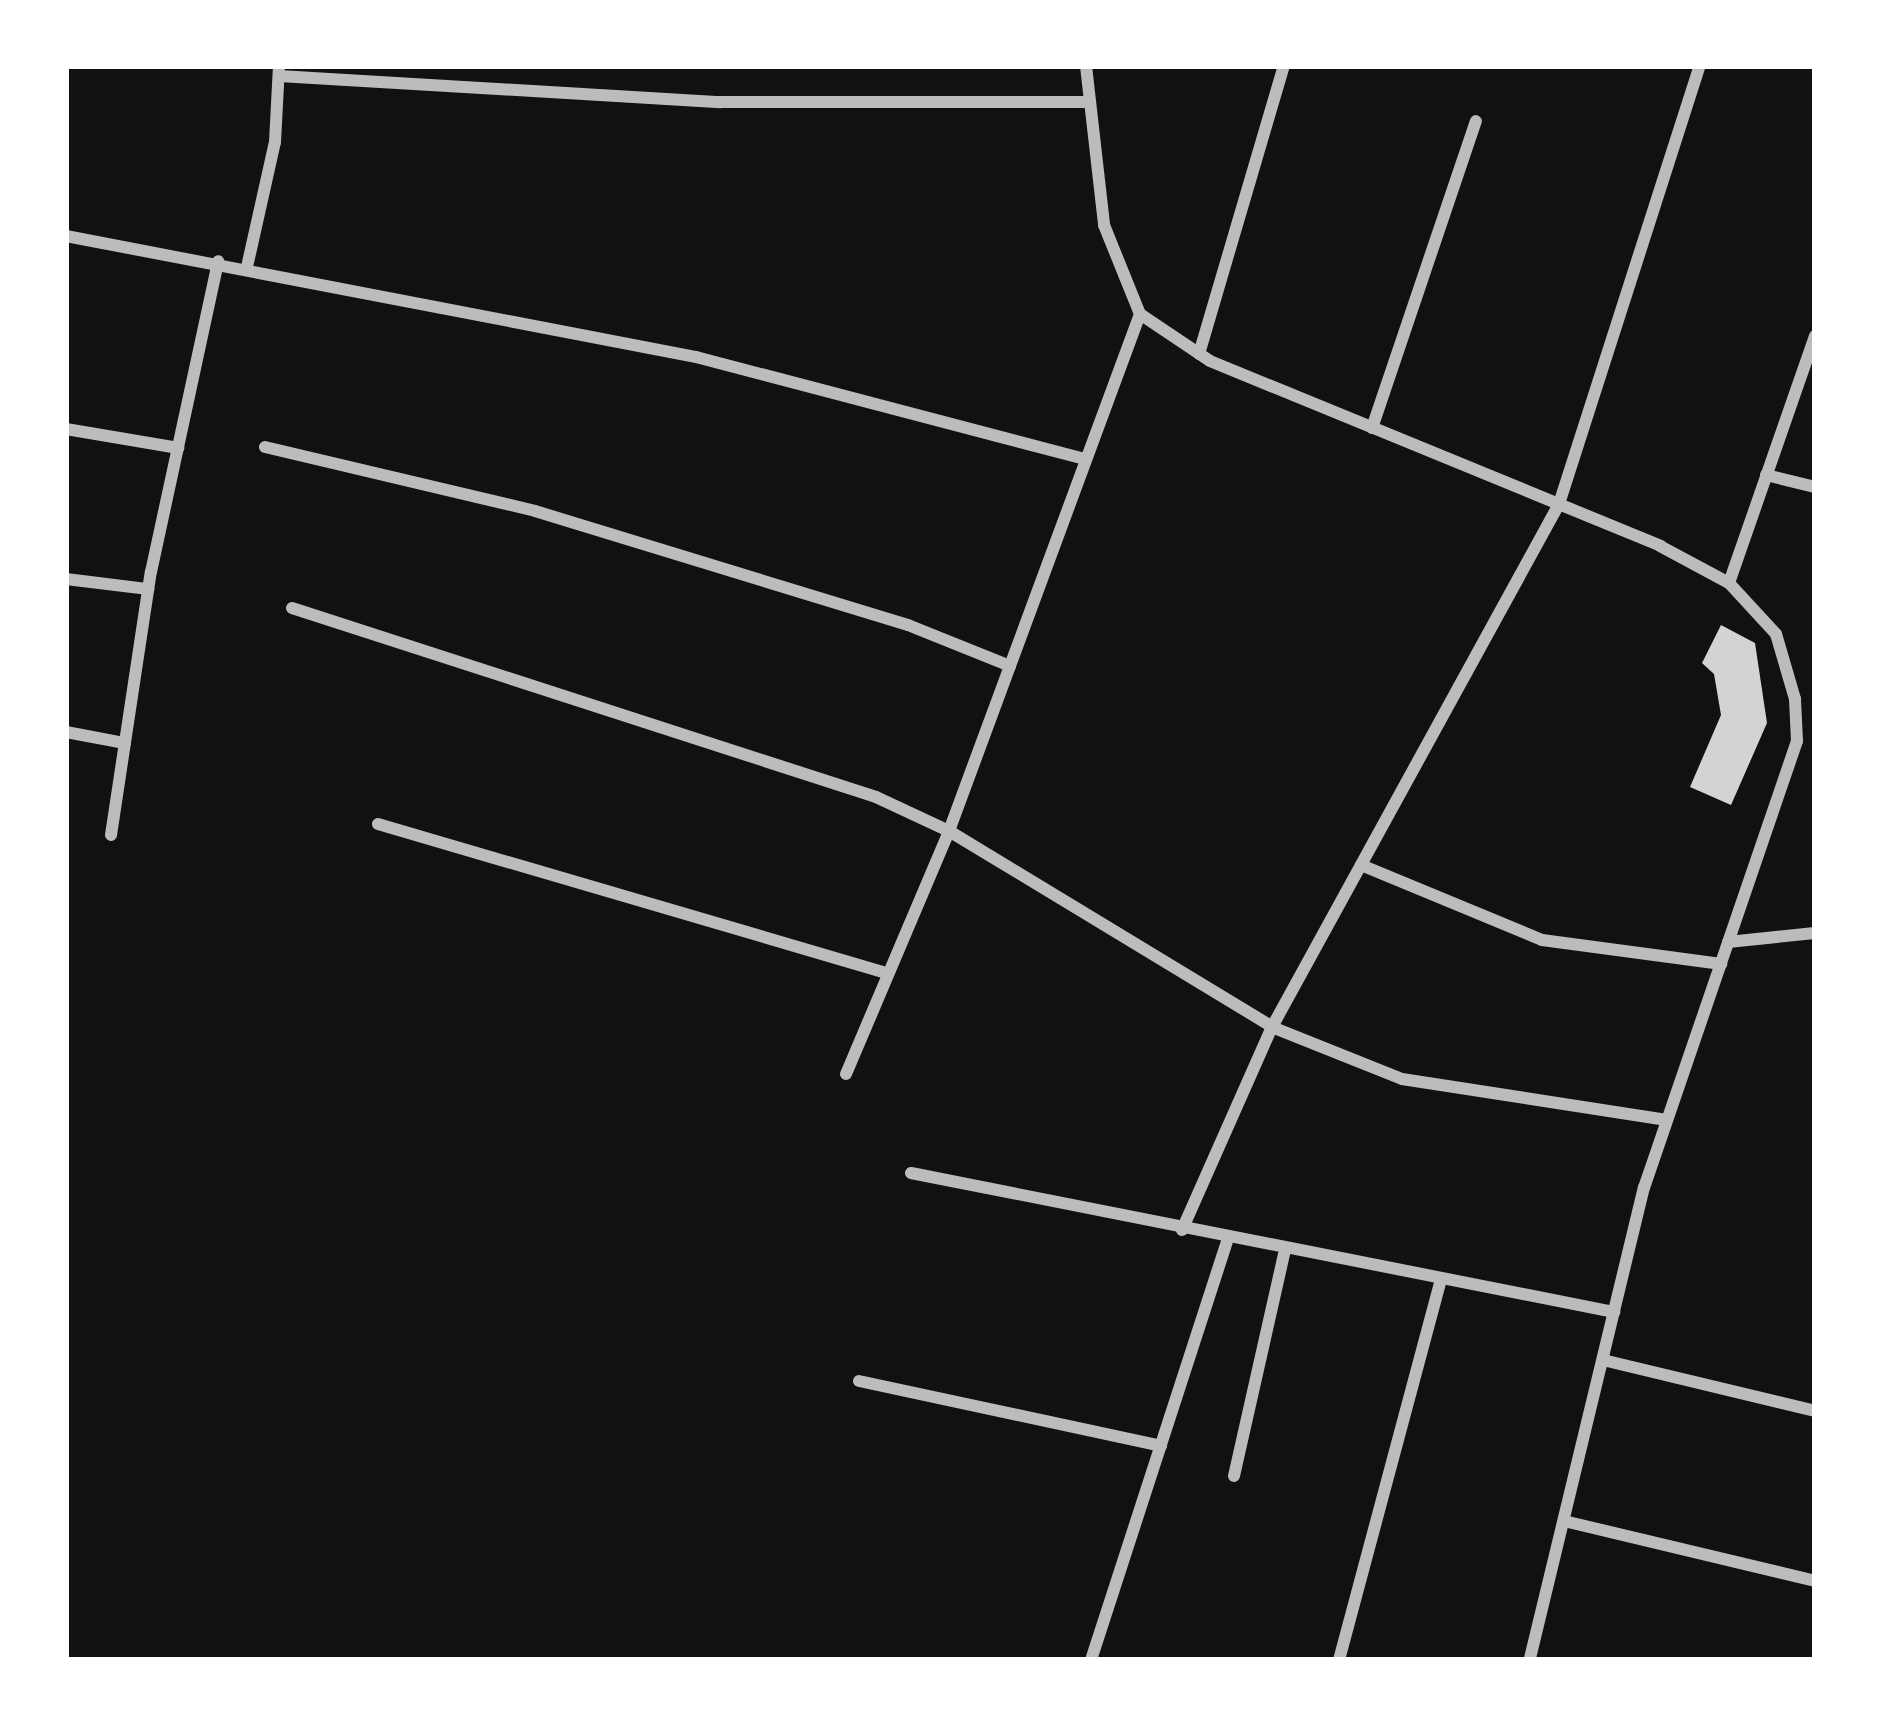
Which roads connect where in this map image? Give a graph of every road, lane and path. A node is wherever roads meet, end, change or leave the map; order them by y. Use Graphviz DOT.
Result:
graph roads {
  1 [pos="1086,66"];
  2 [pos="1283,66"];
  3 [pos="1700,66"];
  4 [pos="279,71"];
  5 [pos="1087,102"];
  6 [pos="1476,121"];
  7 [pos="66,236"];
  8 [pos="218,261"];
  9 [pos="247,267"];
  10 [pos="1140,314"];
  11 [pos="1815,336"];
  12 [pos="1199,354"];
  13 [pos="1372,428"];
  14 [pos="66,429"];
  15 [pos="265,447"];
  16 [pos="178,448"];
  17 [pos="1086,460"];
  18 [pos="1766,475"];
  19 [pos="1815,488"];
  20 [pos="1559,504"];
  21 [pos="66,579"];
  22 [pos="1729,583"];
  23 [pos="148,590"];
  24 [pos="292,608"];
  25 [pos="1010,666"];
  26 [pos="66,732"];
  27 [pos="1815,739"];
  28 [pos="1797,741"];
  29 [pos="125,743"];
  30 [pos="378,824"];
  31 [pos="949,831"];
  32 [pos="111,835"];
  33 [pos="1360,865"];
  34 [pos="1815,933"];
  35 [pos="1728,942"];
  36 [pos="1721,964"];
  37 [pos="884,972"];
  38 [pos="1272,1027"];
  39 [pos="846,1074"];
  40 [pos="1667,1120"];
  41 [pos="911,1172"];
  42 [pos="1182,1230"];
  43 [pos="1228,1238"];
  44 [pos="1285,1249"];
  45 [pos="1441,1279"];
  46 [pos="1614,1312"];
  47 [pos="1603,1360"];
  48 [pos="859,1381"];
  49 [pos="1815,1412"];
  50 [pos="1161,1446"];
  51 [pos="1234,1476"];
  52 [pos="1564,1521"];
  53 [pos="1815,1581"];
  54 [pos="1091,1660"];
  55 [pos="1339,1660"];
  56 [pos="1530,1660"];
  1 -- 5 [label="street"];
  2 -- 12 [label="street"];
  3 -- 20 [label="street"];
  4 -- 5 [label="street"];
  4 -- 9 [label="street"];
  5 -- 10 [label="street"];
  6 -- 13 [label="street"];
  7 -- 8 [label="street"];
  8 -- 9 [label="street"];
  8 -- 16 [label="street"];
  9 -- 17 [label="street"];
  10 -- 12 [label="street"];
  10 -- 17 [label="street"];
  11 -- 18 [label="street"];
  12 -- 13 [label="street"];
  13 -- 20 [label="street"];
  14 -- 16 [label="street"];
  15 -- 25 [label="street"];
  16 -- 23 [label="street"];
  17 -- 25 [label="street"];
  18 -- 19 [label="street"];
  18 -- 22 [label="street"];
  20 -- 22 [label="street"];
  20 -- 33 [label="street"];
  21 -- 23 [label="street"];
  22 -- 28 [label="street"];
  23 -- 29 [label="street"];
  24 -- 31 [label="street"];
  25 -- 31 [label="street"];
  26 -- 29 [label="street"];
  27 -- 28 [label="street"];
  28 -- 35 [label="street"];
  29 -- 32 [label="street"];
  30 -- 37 [label="street"];
  31 -- 37 [label="street"];
  31 -- 38 [label="street"];
  33 -- 36 [label="street"];
  33 -- 38 [label="street"];
  34 -- 35 [label="street"];
  35 -- 36 [label="street"];
  36 -- 40 [label="street"];
  37 -- 39 [label="street"];
  38 -- 40 [label="street"];
  38 -- 42 [label="street"];
  40 -- 46 [label="street"];
  41 -- 42 [label="street"];
  42 -- 43 [label="street"];
  43 -- 44 [label="street"];
  43 -- 50 [label="street"];
  44 -- 45 [label="street"];
  44 -- 51 [label="street"];
  45 -- 46 [label="street"];
  45 -- 55 [label="street"];
  46 -- 47 [label="street"];
  47 -- 49 [label="street"];
  47 -- 52 [label="street"];
  48 -- 50 [label="street"];
  50 -- 54 [label="street"];
  52 -- 53 [label="street"];
  52 -- 56 [label="street"];
}
